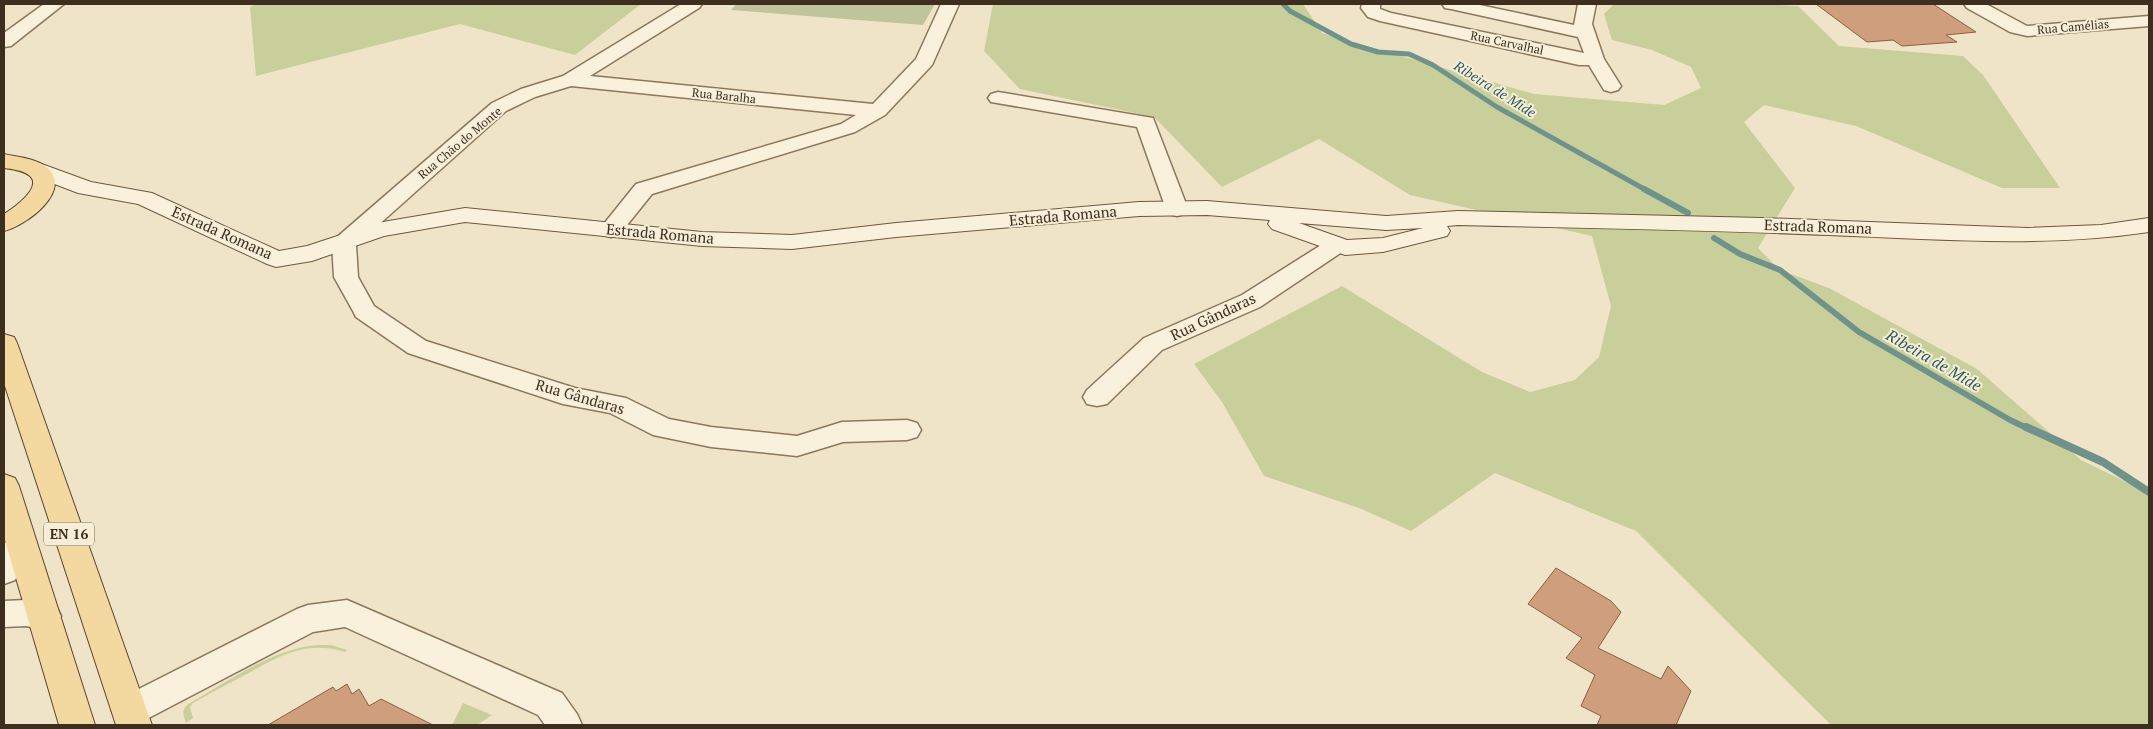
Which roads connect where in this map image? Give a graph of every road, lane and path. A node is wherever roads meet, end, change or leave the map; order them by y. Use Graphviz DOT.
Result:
graph roads {
  1 [pos="55,4"];
  2 [pos="693,4"];
  3 [pos="950,4"];
  4 [pos="1371,4"];
  5 [pos="1451,4"];
  6 [pos="1587,4"];
  7 [pos="1973,4"];
  8 [pos="2149,21"];
  9 [pos="1586,33"];
  10 [pos="4,42"];
  11 [pos="1595,60"];
  12 [pos="570,80"];
  13 [pos="1611,86"];
  14 [pos="998,98"];
  15 [pos="878,111"];
  16 [pos="4,161"];
  17 [pos="39,170"];
  18 [pos="86,188"];
  19 [pos="36,200"];
  20 [pos="1177,209"];
  21 [pos="1253,213"];
  22 [pos="1486,218"];
  23 [pos="2149,225"];
  24 [pos="7,226"];
  25 [pos="611,230"];
  26 [pos="344,243"];
  27 [pos="1337,245"];
  28 [pos="4,343"];
  29 [pos="1097,397"];
  30 [pos="907,430"];
  31 [pos="4,486"];
  32 [pos="21,544"];
  33 [pos="4,571"];
  34 [pos="4,614"];
  35 [pos="45,616"];
  36 [pos="132,718"];
  37 [pos="77,725"];
  38 [pos="565,725"];
  1 -- 10 [label="street"];
  2 -- 12 [label="street, Rua Chão do Monte"];
  3 -- 15 [label="street"];
  4 -- 11 [label="street, Rua Carvalhal"];
  5 -- 9 [label="street"];
  6 -- 9 [label="street"];
  7 -- 8 [label="street, Rua Camélias"];
  9 -- 11 [label="street"];
  11 -- 13 [label="street"];
  12 -- 15 [label="street, Rua Baralha"];
  12 -- 26 [label="street, Rua Chão do Monte"];
  14 -- 20 [label="street"];
  15 -- 25 [label="street"];
  16 -- 17 [label="main road"];
  17 -- 18 [label="street, Estrada Romana"];
  17 -- 19 [label="main road"];
  18 -- 19 [label="street, Estrada Romana"];
  18 -- 26 [label="street, Estrada Romana"];
  19 -- 24 [label="main road"];
  20 -- 21 [label="street, Estrada Romana"];
  20 -- 25 [label="street, Estrada Romana"];
  21 -- 22 [label="street, Estrada Romana"];
  21 -- 27 [label="street, Estrada Romana"];
  22 -- 23 [label="street, Estrada Romana"];
  22 -- 27 [label="street, Estrada Romana"];
  25 -- 26 [label="street, Estrada Romana"];
  26 -- 30 [label="street, Rua Gândaras"];
  27 -- 29 [label="street, Rua Gândaras"];
  28 -- 36 [label="main road, EN 16"];
  31 -- 32 [label="main road, EN 16"];
  32 -- 33 [label="street"];
  32 -- 35 [label="main road, EN 16"];
  34 -- 35 [label="street"];
  35 -- 37 [label="main road, EN 16"];
  36 -- 38 [label="street"];
}
